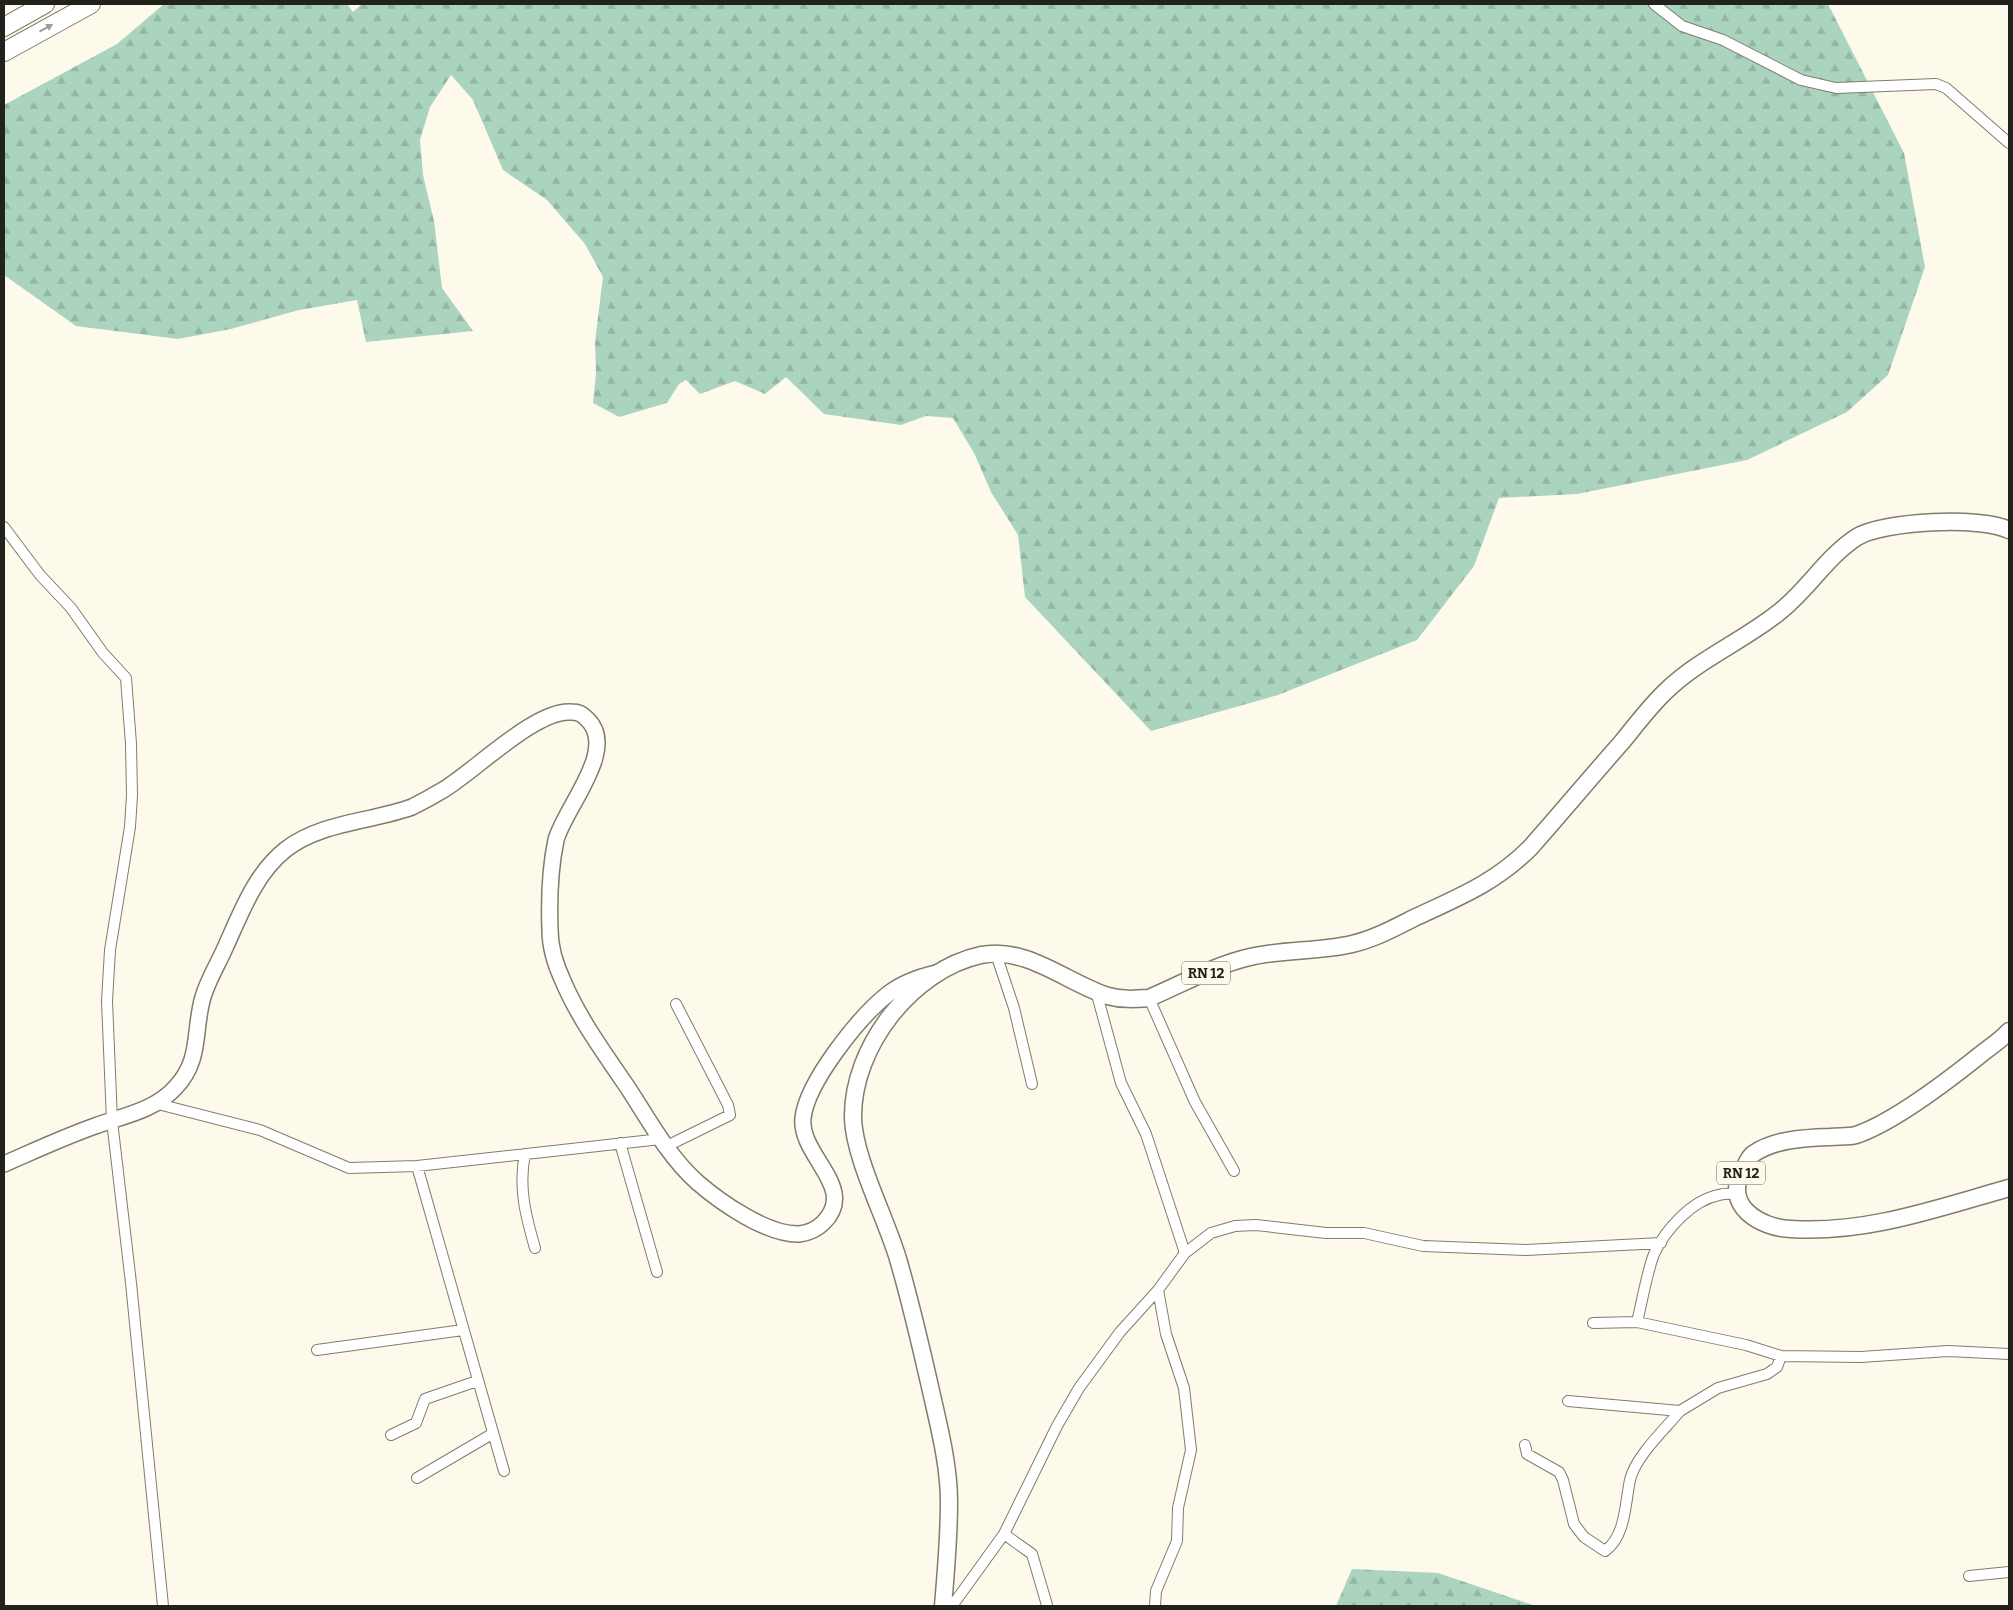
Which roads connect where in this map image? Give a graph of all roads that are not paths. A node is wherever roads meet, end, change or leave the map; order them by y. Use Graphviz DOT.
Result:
graph roads {
  1 [pos="45,4"];
  2 [pos="92,4"];
  3 [pos="1654,4"];
  4 [pos="4,27"];
  5 [pos="4,52"];
  6 [pos="2009,142"];
  7 [pos="4,527"];
  8 [pos="2009,530"];
  9 [pos="996,954"];
  10 [pos="938,973"];
  11 [pos="1096,991"];
  12 [pos="1149,998"];
  13 [pos="676,1004"];
  14 [pos="2009,1030"];
  15 [pos="1032,1084"];
  16 [pos="154,1104"];
  17 [pos="112,1120"];
  18 [pos="664,1142"];
  19 [pos="620,1143"];
  20 [pos="525,1154"];
  21 [pos="4,1164"];
  22 [pos="417,1166"];
  23 [pos="1234,1171"];
  24 [pos="2009,1188"];
  25 [pos="1738,1194"];
  26 [pos="1661,1243"];
  27 [pos="535,1248"];
  28 [pos="1185,1253"];
  29 [pos="657,1272"];
  30 [pos="1158,1290"];
  31 [pos="1637,1322"];
  32 [pos="1593,1323"];
  33 [pos="463,1330"];
  34 [pos="317,1350"];
  35 [pos="2009,1354"];
  36 [pos="1781,1356"];
  37 [pos="477,1381"];
  38 [pos="1568,1401"];
  39 [pos="1680,1410"];
  40 [pos="392,1434"];
  41 [pos="492,1434"];
  42 [pos="1524,1446"];
  43 [pos="504,1471"];
  44 [pos="417,1478"];
  45 [pos="1004,1534"];
  46 [pos="2009,1572"];
  47 [pos="1969,1576"];
  48 [pos="163,1606"];
  49 [pos="943,1606"];
  50 [pos="952,1606"];
  51 [pos="1047,1606"];
  52 [pos="1155,1606"];
  1 -- 4 [label="highway"];
  5 -- 2 [label="highway, one-way"];
  3 -- 6 [label="street"];
  7 -- 17 [label="street"];
  8 -- 12 [label="main road, RN 12"];
  9 -- 10 [label="main road, RN 12"];
  9 -- 11 [label="main road, RN 12"];
  9 -- 15 [label="street"];
  10 -- 18 [label="main road"];
  10 -- 49 [label="main road, RN 12"];
  11 -- 12 [label="main road, RN 12"];
  11 -- 28 [label="street"];
  12 -- 23 [label="street"];
  13 -- 18 [label="street"];
  14 -- 25 [label="main road, RN 12"];
  16 -- 17 [label="main road"];
  16 -- 18 [label="main road"];
  16 -- 22 [label="street"];
  17 -- 21 [label="main road"];
  17 -- 48 [label="street"];
  18 -- 19 [label="street"];
  19 -- 20 [label="street"];
  19 -- 29 [label="street"];
  20 -- 22 [label="street"];
  20 -- 27 [label="street"];
  22 -- 33 [label="street"];
  24 -- 25 [label="main road, RN 12"];
  25 -- 26 [label="street"];
  26 -- 28 [label="street"];
  26 -- 31 [label="street"];
  28 -- 30 [label="street"];
  30 -- 45 [label="street"];
  30 -- 52 [label="street"];
  31 -- 32 [label="street"];
  31 -- 36 [label="street"];
  33 -- 34 [label="street"];
  33 -- 37 [label="street"];
  35 -- 36 [label="street"];
  36 -- 39 [label="street"];
  37 -- 40 [label="street"];
  37 -- 41 [label="street"];
  38 -- 39 [label="street"];
  39 -- 42 [label="street"];
  41 -- 43 [label="street"];
  41 -- 44 [label="street"];
  45 -- 50 [label="street"];
  45 -- 51 [label="street"];
  46 -- 47 [label="street"];
}
